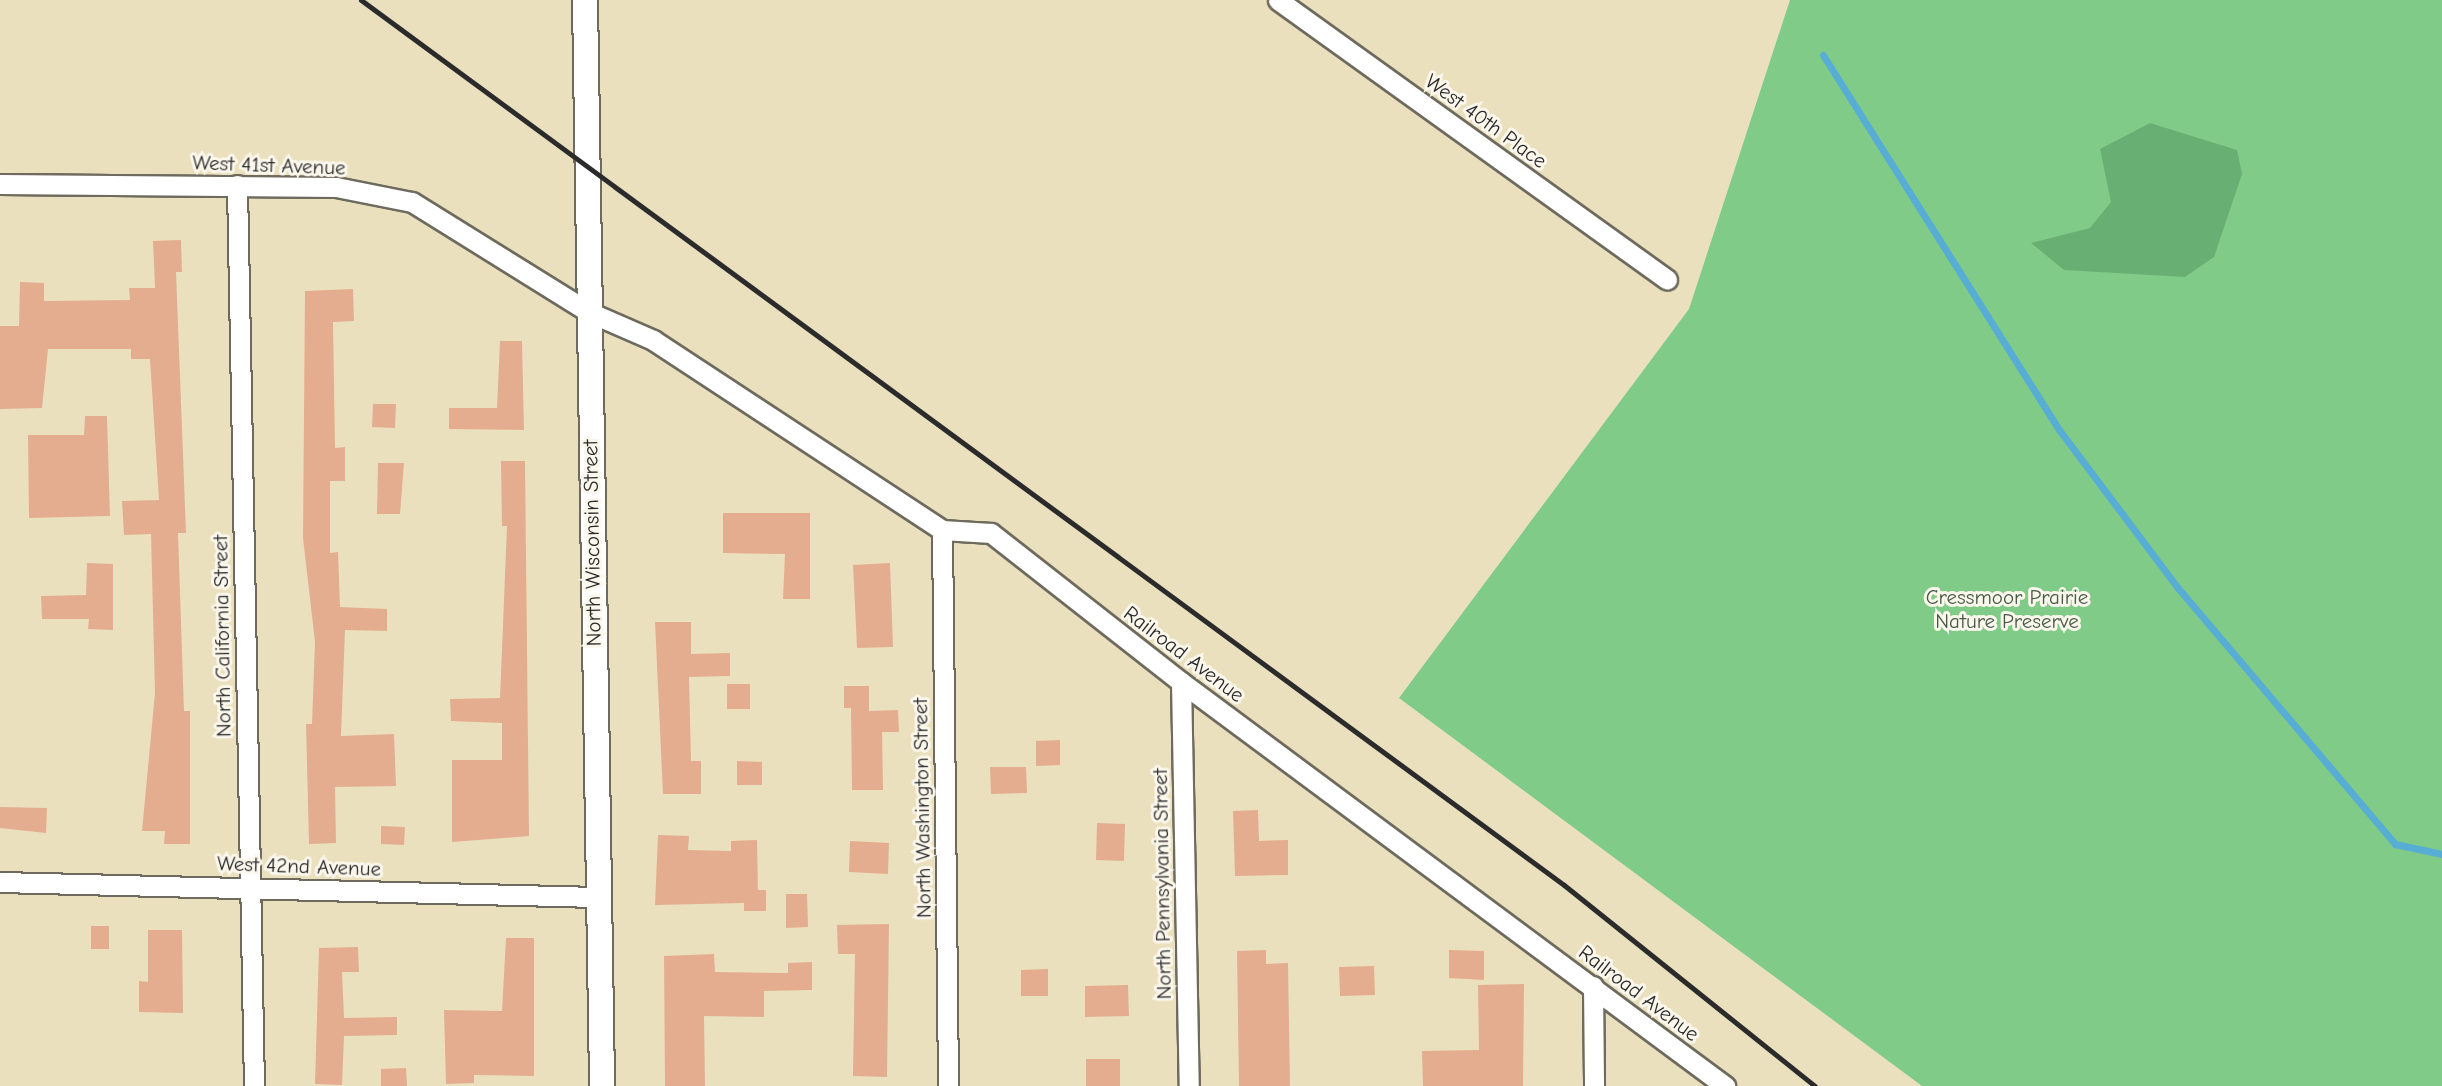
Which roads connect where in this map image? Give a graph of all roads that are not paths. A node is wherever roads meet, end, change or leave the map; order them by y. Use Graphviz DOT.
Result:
graph roads {
  1 [pos="585,0"];
  2 [pos="1278,0"];
  3 [pos="0,184"];
  4 [pos="237,185"];
  5 [pos="1667,280"];
  6 [pos="589,312"];
  7 [pos="942,530"];
  8 [pos="1181,682"];
  9 [pos="0,882"];
  10 [pos="250,887"];
  11 [pos="597,897"];
  12 [pos="1593,986"];
  13 [pos="254,1086"];
  14 [pos="601,1086"];
  15 [pos="948,1086"];
  16 [pos="1189,1086"];
  17 [pos="1594,1086"];
  18 [pos="1725,1086"];
  1 -- 6 [label="street, North Wisconsin Street"];
  2 -- 5 [label="street, West 40th Place"];
  3 -- 4 [label="street, West 41st Avenue"];
  4 -- 6 [label="street, West 41st Avenue"];
  4 -- 10 [label="street, North California Street"];
  6 -- 7 [label="street, Railroad Avenue"];
  6 -- 11 [label="street, North Wisconsin Street"];
  7 -- 8 [label="street, Railroad Avenue"];
  7 -- 15 [label="street, North Washington Street"];
  8 -- 12 [label="street, Railroad Avenue"];
  8 -- 16 [label="street, North Pennsylvania Street"];
  9 -- 10 [label="street, West 42nd Avenue"];
  10 -- 11 [label="street, West 42nd Avenue"];
  10 -- 13 [label="street, North California Street"];
  11 -- 14 [label="street, North Wisconsin Street"];
  12 -- 17 [label="street"];
  12 -- 18 [label="street, Railroad Avenue"];
}
